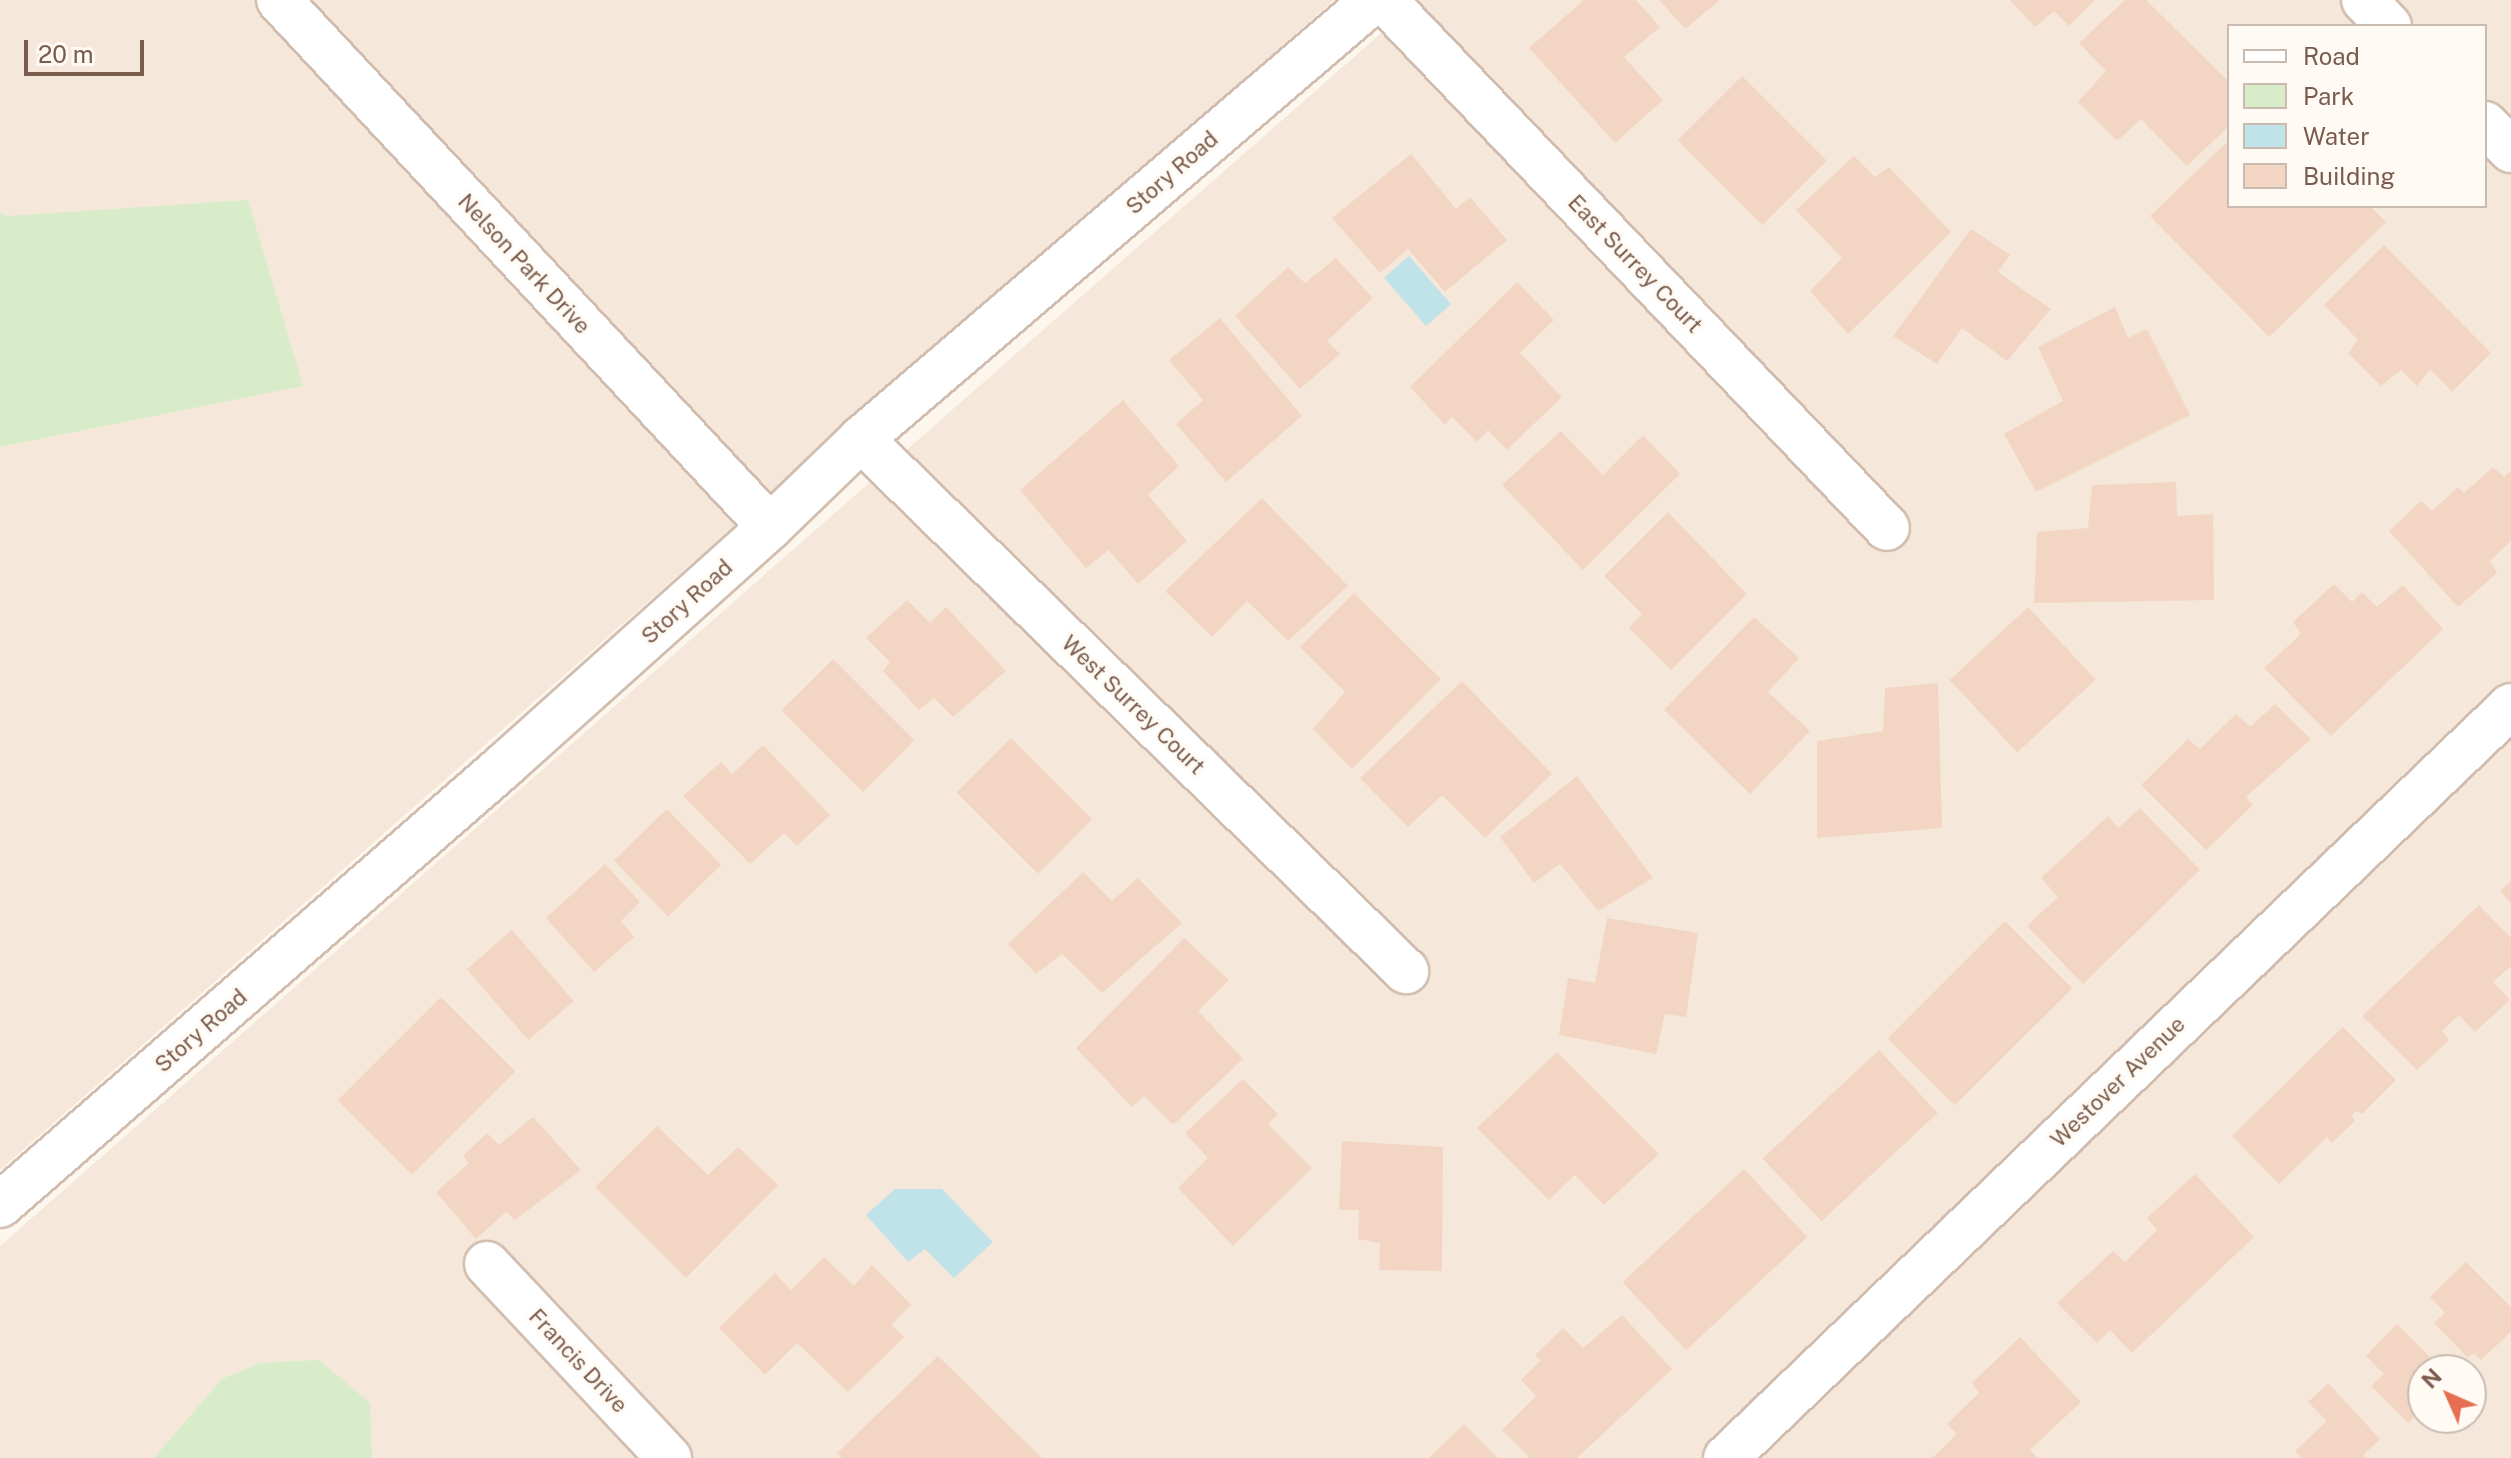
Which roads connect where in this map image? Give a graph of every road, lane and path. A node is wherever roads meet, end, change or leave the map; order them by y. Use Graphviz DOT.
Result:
graph roads {
  1 [pos="279,0"];
  2 [pos="1374,0"];
  3 [pos="1384,0"];
  4 [pos="2364,0"];
  5 [pos="2387,24"];
  6 [pos="2487,126"];
  7 [pos="2511,150"];
  8 [pos="861,439"];
  9 [pos="770,527"];
  10 [pos="1887,528"];
  11 [pos="2511,706"];
  12 [pos="1406,971"];
  13 [pos="0,1205"];
  14 [pos="487,1264"];
  15 [pos="669,1458"];
  16 [pos="1726,1458"];
  1 -- 9 [label="street, Nelson Park Drive"];
  2 -- 8 [label="street, Story Road"];
  3 -- 10 [label="street, East Surrey Court"];
  4 -- 5 [label="street"];
  6 -- 7 [label="street"];
  8 -- 9 [label="street, Story Road"];
  8 -- 12 [label="street, West Surrey Court"];
  9 -- 13 [label="street, Story Road"];
  11 -- 16 [label="street, Westover Avenue"];
  14 -- 15 [label="street, Francis Drive"];
}
